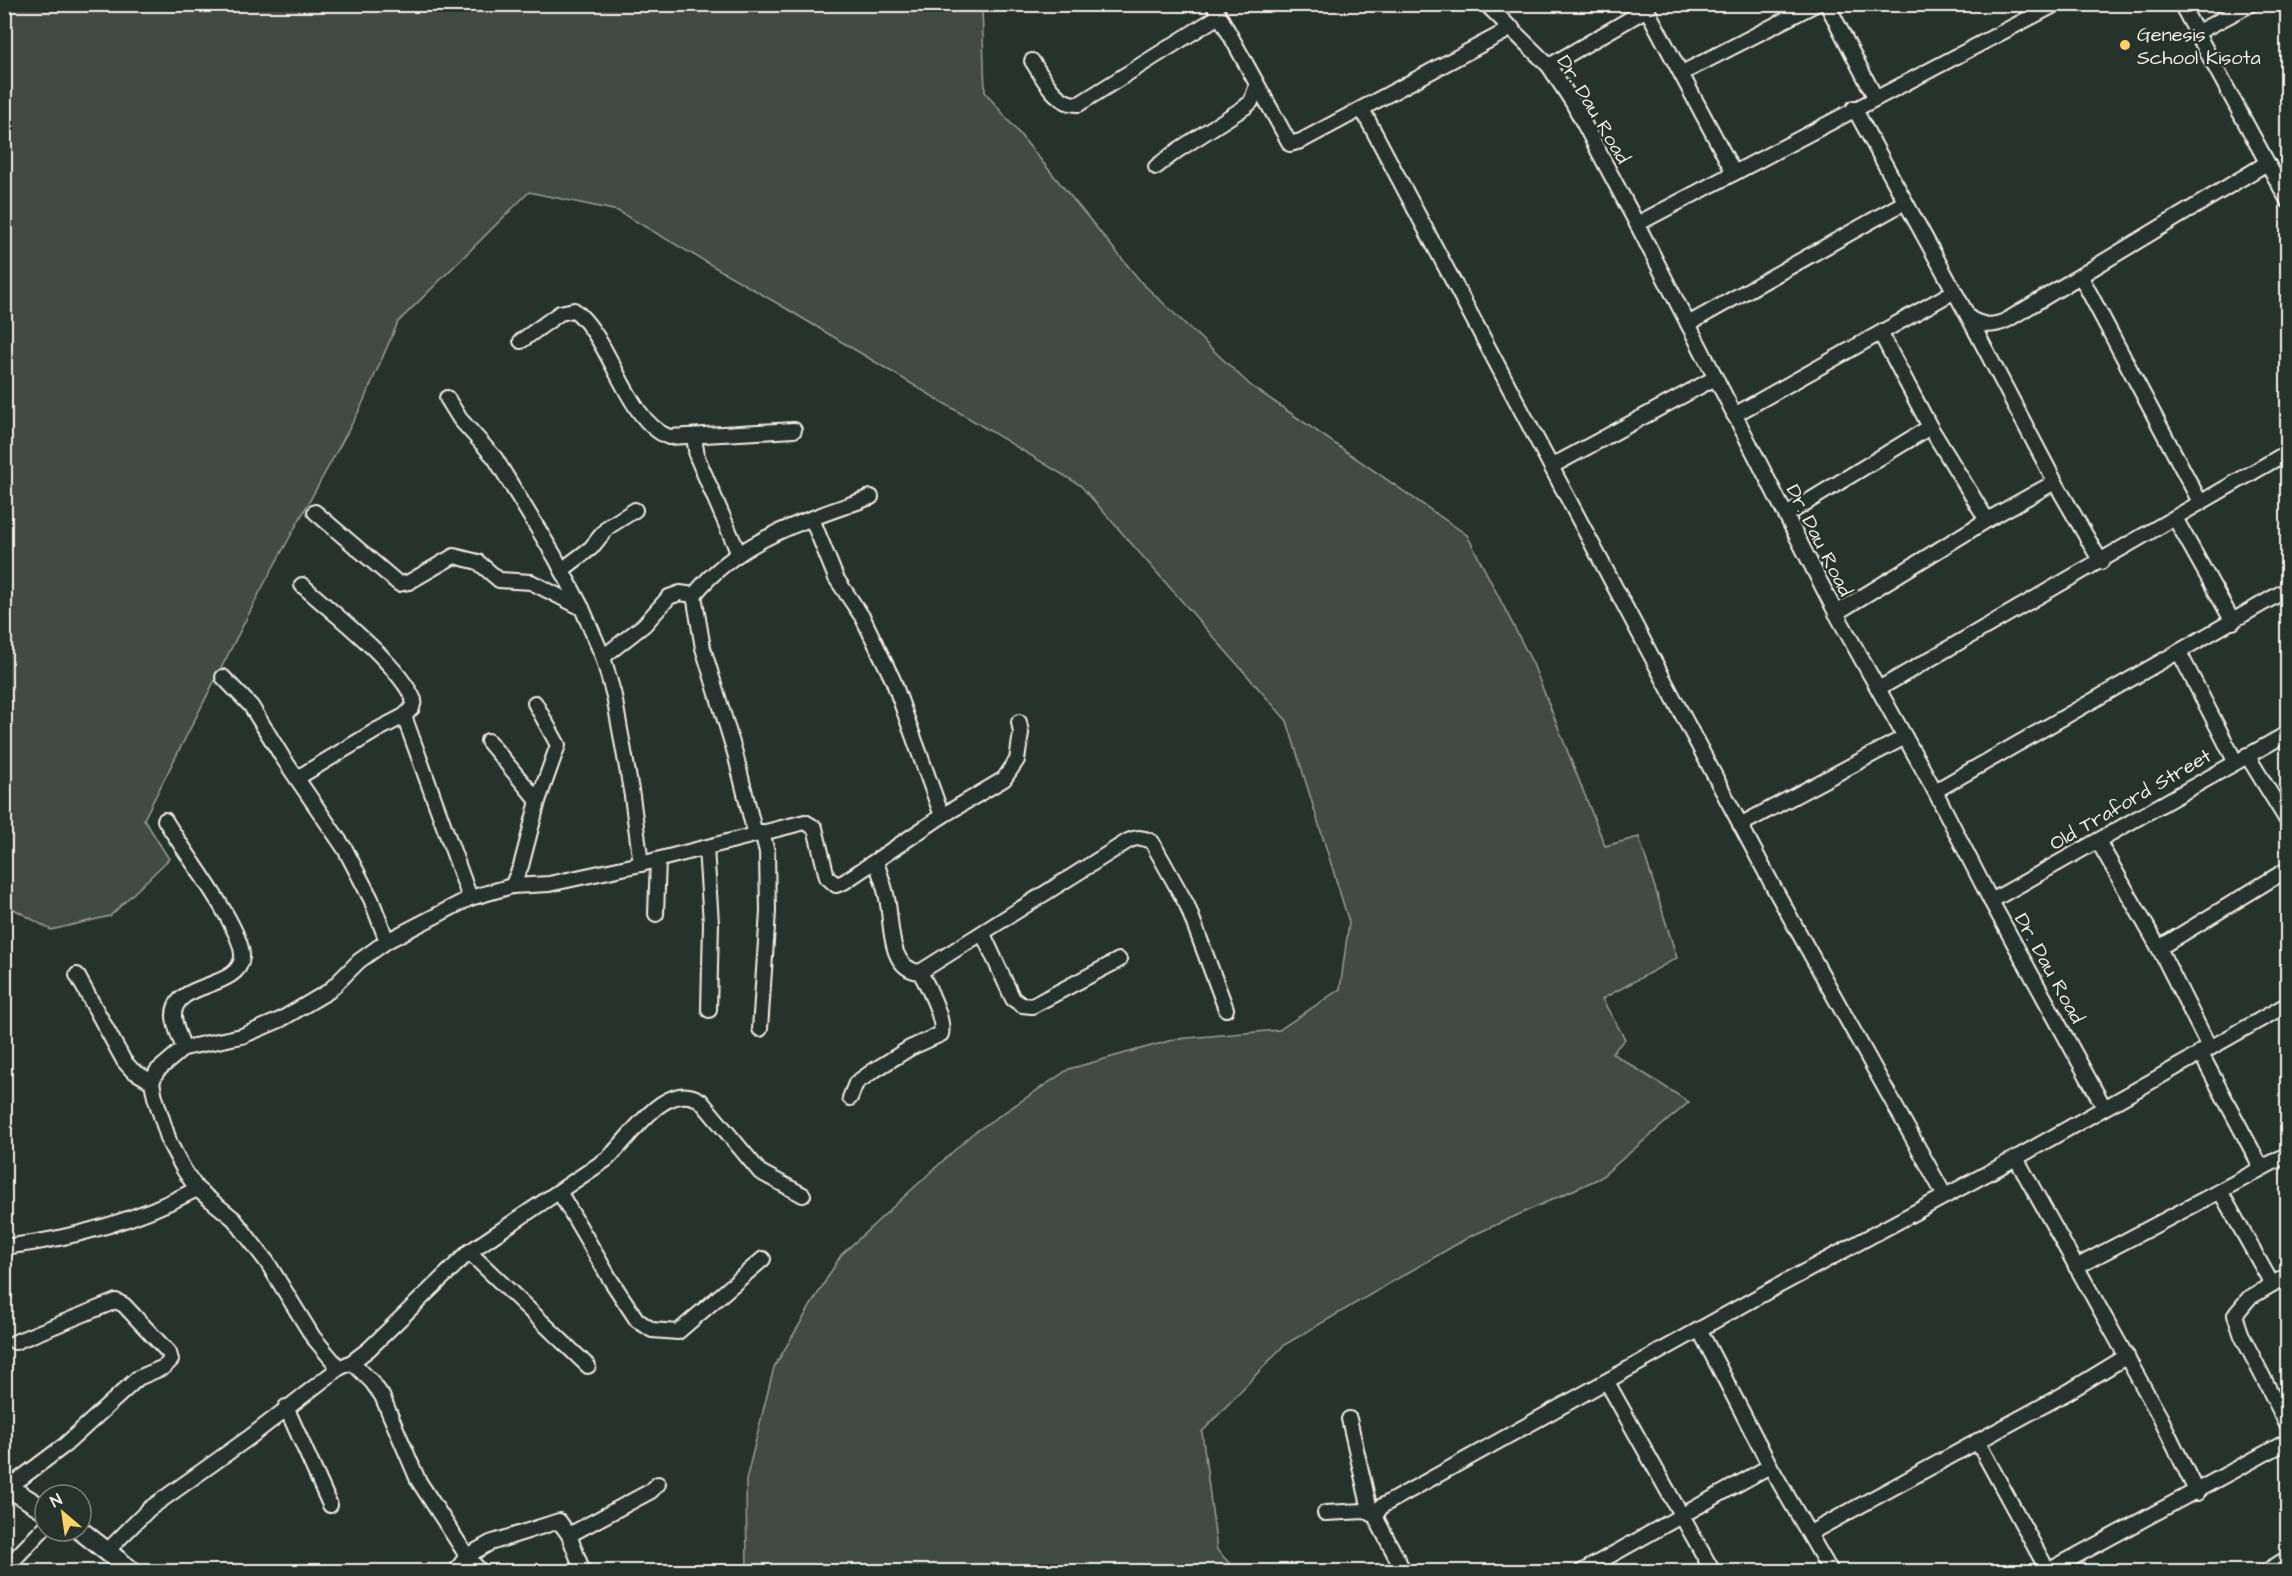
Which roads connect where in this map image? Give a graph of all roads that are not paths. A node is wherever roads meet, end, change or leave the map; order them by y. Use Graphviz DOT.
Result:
graph roads {
  1 [pos="1486,4"];
  2 [pos="1816,4"];
  3 [pos="1827,4"];
  4 [pos="2181,4"];
  5 [pos="2251,4"];
  6 [pos="2048,6"];
  7 [pos="1646,7"];
  8 [pos="1216,10"];
  9 [pos="1791,11"];
  10 [pos="1512,28"];
  11 [pos="2196,33"];
  12 [pos="1032,61"];
  13 [pos="1549,66"];
  14 [pos="1682,73"];
  15 [pos="1257,85"];
  16 [pos="1875,97"];
  17 [pos="1854,108"];
  18 [pos="1362,109"];
  19 [pos="2267,163"];
  20 [pos="1156,167"];
  21 [pos="1734,172"];
  22 [pos="2288,201"];
  23 [pos="1905,202"];
  24 [pos="1637,224"];
  25 [pos="2081,277"];
  26 [pos="1953,292"];
  27 [pos="1969,318"];
  28 [pos="1688,324"];
  29 [pos="1881,334"];
  30 [pos="521,341"];
  31 [pos="1715,378"];
  32 [pos="447,398"];
  33 [pos="1734,415"];
  34 [pos="1930,427"];
  35 [pos="794,430"];
  36 [pos="694,436"];
  37 [pos="2288,452"];
  38 [pos="1552,466"];
  39 [pos="2055,482"];
  40 [pos="871,497"];
  41 [pos="2200,502"];
  42 [pos="635,510"];
  43 [pos="315,512"];
  44 [pos="1786,515"];
  45 [pos="2175,518"];
  46 [pos="812,519"];
  47 [pos="1987,520"];
  48 [pos="738,552"];
  49 [pos="2101,562"];
  50 [pos="562,570"];
  51 [pos="302,585"];
  52 [pos="2288,589"];
  53 [pos="694,595"];
  54 [pos="582,608"];
  55 [pos="1836,613"];
  56 [pos="2233,622"];
  57 [pos="2179,652"];
  58 [pos="603,657"];
  59 [pos="223,677"];
  60 [pos="1880,688"];
  61 [pos="535,703"];
  62 [pos="404,716"];
  63 [pos="1019,722"];
  64 [pos="2288,733"];
  65 [pos="1905,737"];
  66 [pos="488,741"];
  67 [pos="2241,758"];
  68 [pos="297,778"];
  69 [pos="1935,791"];
  70 [pos="538,801"];
  71 [pos="942,816"];
  72 [pos="165,820"];
  73 [pos="2288,822"];
  74 [pos="1740,825"];
  75 [pos="758,833"];
  76 [pos="2098,841"];
  77 [pos="706,848"];
  78 [pos="658,860"];
  79 [pos="876,862"];
  80 [pos="641,864"];
  81 [pos="2288,869"];
  82 [pos="512,886"];
  83 [pos="470,898"];
  84 [pos="1991,901"];
  85 [pos="656,914"];
  86 [pos="983,934"];
  87 [pos="387,940"];
  88 [pos="2159,948"];
  89 [pos="1119,960"];
  90 [pos="920,972"];
  91 [pos="77,975"];
  92 [pos="2288,1004"];
  93 [pos="1226,1009"];
  94 [pos="709,1010"];
  95 [pos="760,1029"];
  96 [pos="184,1048"];
  97 [pos="2204,1049"];
  98 [pos="152,1082"];
  99 [pos="850,1098"];
  100 [pos="2104,1107"];
  101 [pos="2288,1154"];
  102 [pos="2016,1158"];
  103 [pos="2261,1167"];
  104 [pos="197,1189"];
  105 [pos="2220,1191"];
  106 [pos="560,1193"];
  107 [pos="803,1195"];
  108 [pos="1945,1196"];
  109 [pos="4,1247"];
  110 [pos="469,1252"];
  111 [pos="762,1259"];
  112 [pos="2076,1268"];
  113 [pos="2288,1275"];
  114 [pos="2272,1284"];
  115 [pos="1700,1331"];
  116 [pos="15,1342"];
  117 [pos="2127,1356"];
  118 [pos="352,1362"];
  119 [pos="588,1366"];
  120 [pos="339,1368"];
  121 [pos="1607,1382"];
  122 [pos="286,1407"];
  123 [pos="1349,1419"];
  124 [pos="2288,1426"];
  125 [pos="1977,1441"];
  126 [pos="2288,1441"];
  127 [pos="1770,1466"];
  128 [pos="658,1484"];
  129 [pos="6,1486"];
  130 [pos="2197,1493"];
  131 [pos="33,1503"];
  132 [pos="330,1505"];
  133 [pos="1325,1513"];
  134 [pos="1374,1515"];
  135 [pos="1682,1516"];
  136 [pos="1810,1533"];
  137 [pos="569,1535"];
  138 [pos="33,1540"];
  139 [pos="93,1540"];
  140 [pos="107,1551"];
  141 [pos="467,1556"];
  142 [pos="2288,1558"];
  143 [pos="4,1570"];
  144 [pos="133,1572"];
  145 [pos="455,1572"];
  146 [pos="481,1572"];
  147 [pos="583,1572"];
  148 [pos="1404,1572"];
  149 [pos="1581,1572"];
  150 [pos="1713,1572"];
  151 [pos="1831,1572"];
  152 [pos="2265,1572"];
  1 -- 10 [label="street, Dr. Dau Road"];
  2 -- 9 [label="street"];
  3 -- 16 [label="street"];
  4 -- 11 [label="street"];
  5 -- 11 [label="street"];
  6 -- 16 [label="street"];
  7 -- 13 [label="street"];
  7 -- 14 [label="street"];
  8 -- 12 [label="street"];
  8 -- 15 [label="street"];
  9 -- 14 [label="street"];
  10 -- 13 [label="street, Dr. Dau Road"];
  10 -- 18 [label="street"];
  11 -- 19 [label="street"];
  13 -- 24 [label="street, Dr. Dau Road"];
  14 -- 21 [label="street"];
  15 -- 18 [label="street"];
  15 -- 20 [label="street"];
  16 -- 17 [label="street"];
  17 -- 21 [label="street"];
  17 -- 23 [label="street"];
  18 -- 38 [label="street"];
  19 -- 22 [label="street"];
  19 -- 25 [label="street"];
  21 -- 24 [label="street"];
  23 -- 26 [label="street"];
  23 -- 28 [label="street"];
  24 -- 28 [label="street, Dr. Dau Road"];
  25 -- 27 [label="street"];
  25 -- 41 [label="street"];
  26 -- 27 [label="street"];
  26 -- 29 [label="street"];
  27 -- 39 [label="street"];
  28 -- 31 [label="street, Dr. Dau Road"];
  29 -- 33 [label="street"];
  29 -- 34 [label="street"];
  30 -- 36 [label="street"];
  31 -- 33 [label="street, Dr. Dau Road"];
  31 -- 38 [label="street"];
  32 -- 50 [label="street"];
  33 -- 44 [label="street, Dr. Dau Road"];
  34 -- 44 [label="street"];
  34 -- 47 [label="street"];
  35 -- 36 [label="street"];
  36 -- 48 [label="street"];
  37 -- 41 [label="street"];
  38 -- 74 [label="street"];
  39 -- 47 [label="street"];
  39 -- 49 [label="street"];
  40 -- 46 [label="street"];
  41 -- 45 [label="street"];
  42 -- 50 [label="street"];
  43 -- 54 [label="street"];
  44 -- 55 [label="street, Dr. Dau Road"];
  45 -- 49 [label="street"];
  45 -- 56 [label="street"];
  46 -- 48 [label="street"];
  46 -- 71 [label="street"];
  47 -- 55 [label="street"];
  48 -- 53 [label="street"];
  49 -- 60 [label="street"];
  50 -- 54 [label="street"];
  51 -- 62 [label="street"];
  52 -- 56 [label="street"];
  53 -- 58 [label="street"];
  53 -- 75 [label="street"];
  54 -- 58 [label="street"];
  55 -- 60 [label="street, Dr. Dau Road"];
  56 -- 57 [label="street"];
  57 -- 67 [label="street"];
  57 -- 69 [label="street"];
  58 -- 80 [label="street"];
  59 -- 68 [label="street"];
  60 -- 65 [label="street, Dr. Dau Road"];
  61 -- 70 [label="street"];
  62 -- 68 [label="street"];
  62 -- 83 [label="street"];
  63 -- 71 [label="street"];
  64 -- 67 [label="street, Old Traford Street"];
  65 -- 69 [label="street, Dr. Dau Road"];
  65 -- 74 [label="street"];
  66 -- 70 [label="street"];
  67 -- 73 [label="street"];
  67 -- 76 [label="street, Old Traford Street"];
  68 -- 87 [label="street"];
  69 -- 84 [label="street, Dr. Dau Road"];
  70 -- 82 [label="street"];
  71 -- 79 [label="street"];
  72 -- 96 [label="street"];
  74 -- 108 [label="street"];
  75 -- 77 [label="street"];
  75 -- 79 [label="street"];
  75 -- 95 [label="street"];
  76 -- 84 [label="street, Old Traford Street"];
  76 -- 88 [label="street"];
  77 -- 78 [label="street"];
  77 -- 94 [label="street"];
  78 -- 80 [label="street"];
  78 -- 85 [label="street"];
  79 -- 90 [label="street"];
  80 -- 82 [label="street"];
  81 -- 88 [label="street"];
  82 -- 83 [label="street"];
  83 -- 87 [label="street"];
  84 -- 100 [label="street, Dr. Dau Road"];
  86 -- 89 [label="street"];
  86 -- 90 [label="street"];
  86 -- 93 [label="street"];
  87 -- 96 [label="street"];
  88 -- 97 [label="street"];
  90 -- 99 [label="street"];
  91 -- 98 [label="street"];
  92 -- 97 [label="street"];
  96 -- 98 [label="street"];
  97 -- 100 [label="street"];
  97 -- 103 [label="street"];
  98 -- 104 [label="street"];
  100 -- 102 [label="street"];
  101 -- 103 [label="street"];
  102 -- 108 [label="street"];
  102 -- 112 [label="street"];
  103 -- 105 [label="street"];
  104 -- 109 [label="street"];
  104 -- 120 [label="street"];
  105 -- 112 [label="street"];
  105 -- 114 [label="street"];
  106 -- 107 [label="street"];
  106 -- 110 [label="street"];
  106 -- 111 [label="street"];
  108 -- 115 [label="street"];
  110 -- 118 [label="street"];
  110 -- 119 [label="street"];
  112 -- 117 [label="street"];
  113 -- 114 [label="street"];
  114 -- 124 [label="street"];
  115 -- 121 [label="street"];
  115 -- 127 [label="street"];
  116 -- 129 [label="street"];
  117 -- 125 [label="street"];
  117 -- 130 [label="street"];
  118 -- 120 [label="street"];
  118 -- 141 [label="street"];
  120 -- 122 [label="street"];
  121 -- 134 [label="street"];
  121 -- 135 [label="street"];
  122 -- 132 [label="street"];
  122 -- 140 [label="street"];
  123 -- 134 [label="street"];
  125 -- 130 [label="street"];
  125 -- 136 [label="street"];
  126 -- 130 [label="street"];
  127 -- 135 [label="street"];
  127 -- 136 [label="street"];
  128 -- 137 [label="street"];
  129 -- 131 [label="main road"];
  133 -- 134 [label="street"];
  134 -- 148 [label="street"];
  135 -- 149 [label="street"];
  135 -- 150 [label="street"];
  136 -- 151 [label="street"];
  137 -- 141 [label="street"];
  137 -- 147 [label="street"];
  138 -- 143 [label="street"];
  139 -- 140 [label="main road"];
  140 -- 144 [label="main road"];
  141 -- 145 [label="street"];
  141 -- 146 [label="street"];
  142 -- 152 [label="street"];
}
